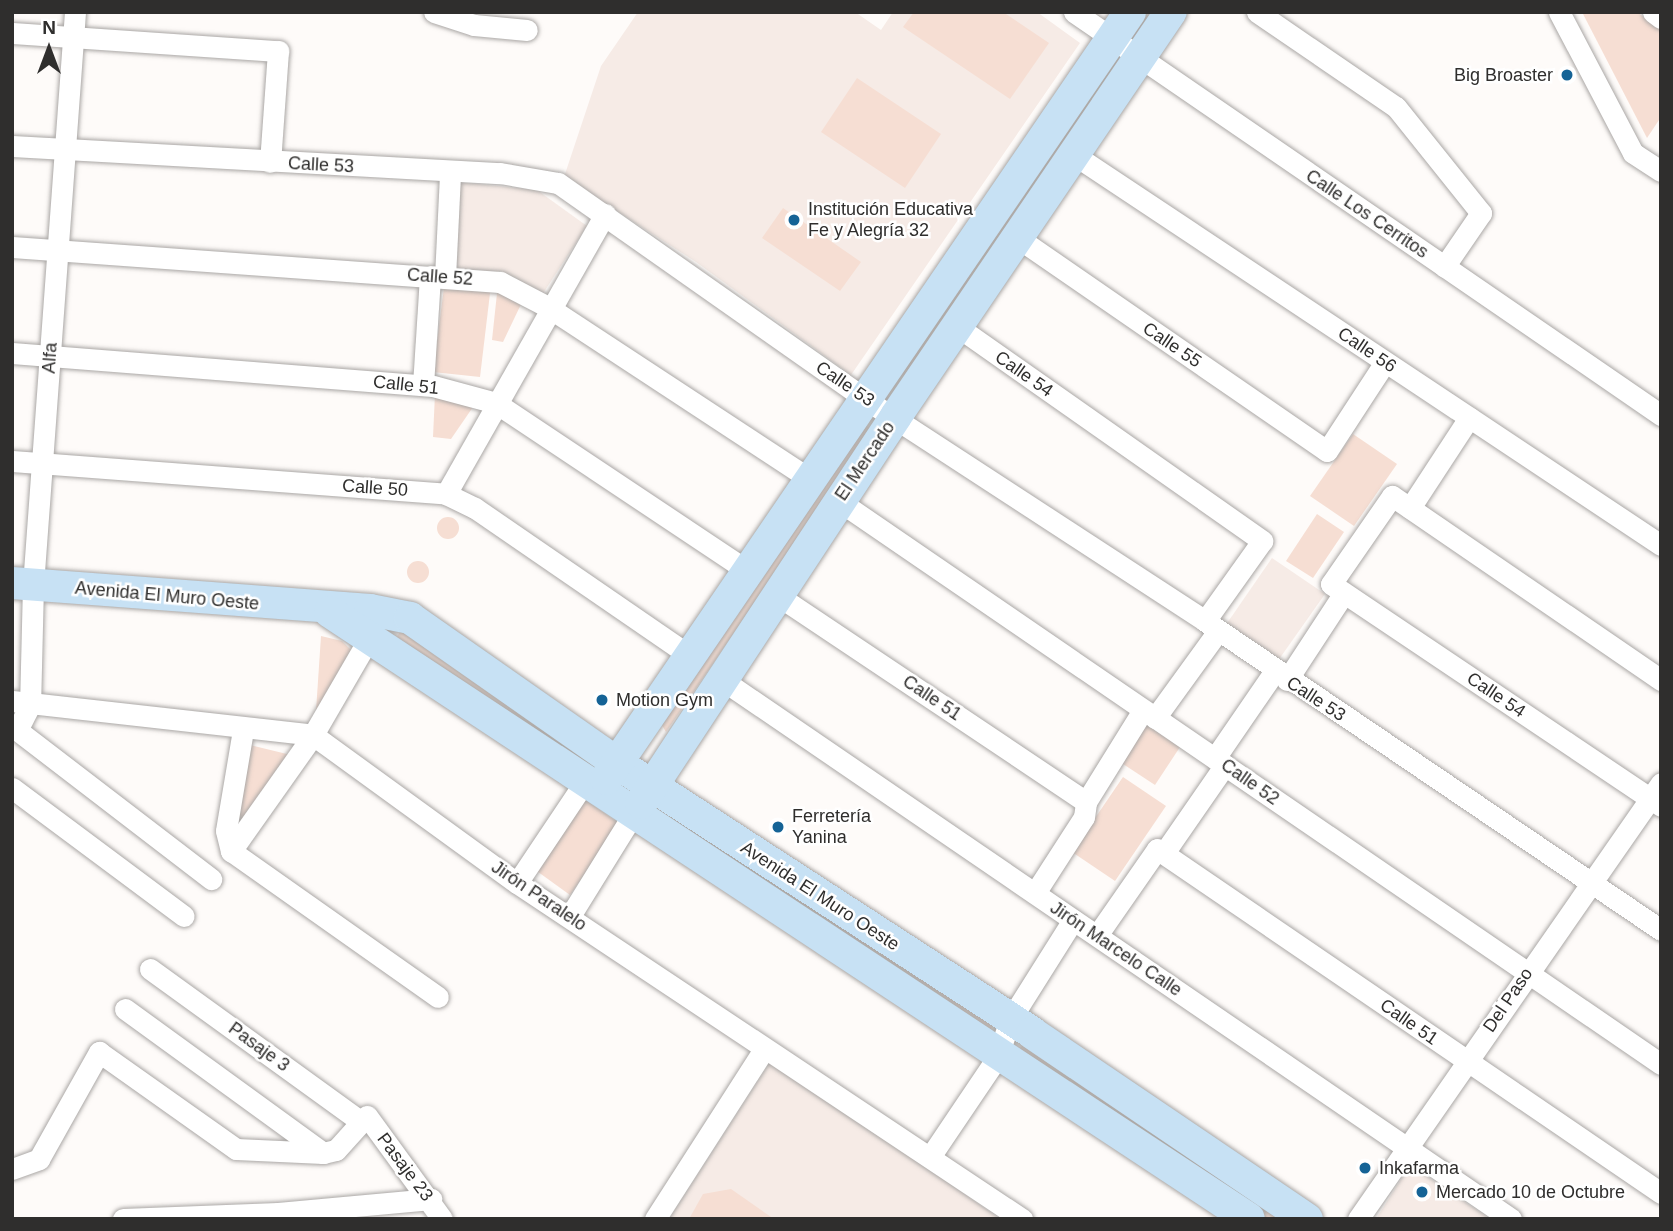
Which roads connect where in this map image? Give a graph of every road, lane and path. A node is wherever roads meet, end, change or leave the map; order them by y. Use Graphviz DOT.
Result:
graph roads {
  1 [pos="75,12"];
  2 [pos="434,12"];
  3 [pos="1074,12"];
  4 [pos="1130,12"];
  5 [pos="1171,12"];
  6 [pos="1257,12"];
  7 [pos="1559,12"];
  8 [pos="1653,12"];
  9 [pos="1661,18"];
  10 [pos="527,30"];
  11 [pos="12,33"];
  12 [pos="74,36"];
  13 [pos="1112,38"];
  14 [pos="1139,58"];
  15 [pos="12,146"];
  16 [pos="66,150"];
  17 [pos="1073,154"];
  18 [pos="270,162"];
  19 [pos="1661,171"];
  20 [pos="450,173"];
  21 [pos="605,214"];
  22 [pos="1018,238"];
  23 [pos="12,247"];
  24 [pos="59,250"];
  25 [pos="1444,267"];
  26 [pos="438,276"];
  27 [pos="548,307"];
  28 [pos="958,327"];
  29 [pos="12,353"];
  30 [pos="50,356"];
  31 [pos="1385,362"];
  32 [pos="423,386"];
  33 [pos="865,399"];
  34 [pos="496,403"];
  35 [pos="1661,415"];
  36 [pos="896,416"];
  37 [pos="1469,418"];
  38 [pos="12,461"];
  39 [pos="44,463"];
  40 [pos="811,480"];
  41 [pos="446,494"];
  42 [pos="839,501"];
  43 [pos="1410,508"];
  44 [pos="1661,545"];
  45 [pos="748,571"];
  46 [pos="23,584"];
  47 [pos="1338,588"];
  48 [pos="777,595"];
  49 [pos="322,608"];
  50 [pos="1211,626"];
  51 [pos="371,635"];
  52 [pos="690,656"];
  53 [pos="1281,676"];
  54 [pos="721,680"];
  55 [pos="1661,680"];
  56 [pos="21,703"];
  57 [pos="1149,714"];
  58 [pos="243,730"];
  59 [pos="313,735"];
  60 [pos="1220,762"];
  61 [pos="617,763"];
  62 [pos="652,786"];
  63 [pos="590,787"];
  64 [pos="12,788"];
  65 [pos="1657,796"];
  66 [pos="1086,802"];
  67 [pos="632,816"];
  68 [pos="231,851"];
  69 [pos="1161,851"];
  70 [pos="211,879"];
  71 [pos="1589,880"];
  72 [pos="517,883"];
  73 [pos="1035,893"];
  74 [pos="184,916"];
  75 [pos="570,916"];
  76 [pos="1073,920"];
  77 [pos="1661,930"];
  78 [pos="1098,934"];
  79 [pos="150,970"];
  80 [pos="1526,973"];
  81 [pos="438,997"];
  82 [pos="125,1009"];
  83 [pos="1010,1020"];
  84 [pos="764,1049"];
  85 [pos="998,1056"];
  86 [pos="1467,1062"];
  87 [pos="1661,1064"];
  88 [pos="364,1119"];
  89 [pos="1407,1149"];
  90 [pos="323,1153"];
  91 [pos="930,1157"];
  92 [pos="12,1169"];
  93 [pos="1661,1193"];
  94 [pos="431,1199"];
  95 [pos="123,1219"];
  96 [pos="442,1219"];
  97 [pos="655,1219"];
  98 [pos="1022,1219"];
  99 [pos="1249,1219"];
  100 [pos="1307,1219"];
  101 [pos="1358,1219"];
  102 [pos="1511,1219"];
  1 -- 12 [label="street, Alfa"];
  2 -- 10 [label="street"];
  3 -- 13 [label="street, Calle Los Cerritos"];
  4 -- 13 [label="main road, El Mercado"];
  5 -- 14 [label="main road, El Mercado"];
  6 -- 25 [label="street"];
  7 -- 19 [label="street"];
  8 -- 9 [label="street"];
  11 -- 12 [label="street"];
  12 -- 16 [label="street, Alfa"];
  12 -- 18 [label="street"];
  13 -- 14 [label="street, Calle Los Cerritos"];
  13 -- 33 [label="main road, El Mercado"];
  14 -- 17 [label="main road, El Mercado"];
  14 -- 25 [label="street, Calle Los Cerritos"];
  15 -- 16 [label="street, Calle 53"];
  16 -- 18 [label="street, Calle 53"];
  16 -- 24 [label="street, Alfa"];
  17 -- 22 [label="main road, El Mercado"];
  17 -- 31 [label="street, Calle 56"];
  18 -- 20 [label="street, Calle 53"];
  20 -- 21 [label="street, Calle 53"];
  20 -- 26 [label="street"];
  21 -- 27 [label="street"];
  21 -- 33 [label="street, Calle 53"];
  22 -- 28 [label="main road, El Mercado"];
  22 -- 31 [label="street, Calle 55"];
  23 -- 24 [label="street, Calle 52"];
  24 -- 26 [label="street, Calle 52"];
  24 -- 30 [label="street, Alfa"];
  25 -- 35 [label="street, Calle Los Cerritos"];
  26 -- 27 [label="street, Calle 52"];
  26 -- 32 [label="street"];
  27 -- 34 [label="street"];
  27 -- 40 [label="street, Calle 52"];
  28 -- 36 [label="main road, El Mercado"];
  28 -- 50 [label="street, Calle 54"];
  29 -- 30 [label="street, Calle 51"];
  30 -- 32 [label="street, Calle 51"];
  30 -- 39 [label="street, Alfa"];
  31 -- 37 [label="street, Calle 56"];
  32 -- 34 [label="street, Calle 51"];
  33 -- 36 [label="street, Calle 53"];
  33 -- 40 [label="main road, El Mercado"];
  34 -- 41 [label="street"];
  34 -- 45 [label="street, Calle 51"];
  36 -- 42 [label="main road, El Mercado"];
  36 -- 50 [label="street, Calle 53"];
  37 -- 43 [label="street"];
  37 -- 44 [label="street, Calle 56"];
  38 -- 39 [label="street, Calle 50"];
  39 -- 41 [label="street, Calle 50"];
  39 -- 46 [label="street, Alfa"];
  40 -- 45 [label="main road, El Mercado"];
  41 -- 52 [label="street, Calle 50"];
  42 -- 48 [label="main road, El Mercado"];
  42 -- 57 [label="street, Calle 52"];
  43 -- 47 [label="street"];
  43 -- 55 [label="street"];
  45 -- 52 [label="main road, El Mercado"];
  46 -- 49 [label="main road, Avenida El Muro Oeste"];
  46 -- 56 [label="street, Alfa"];
  47 -- 53 [label="street"];
  47 -- 65 [label="street, Calle 54"];
  48 -- 54 [label="main road, El Mercado"];
  48 -- 66 [label="street, Calle 51"];
  49 -- 51 [label="main road, Avenida El Muro Oeste"];
  49 -- 61 [label="main road, Avenida El Muro Oeste"];
  50 -- 53 [label="street, Calle 53"];
  50 -- 57 [label="street"];
  51 -- 59 [label="street"];
  51 -- 63 [label="main road, Avenida El Muro Oeste"];
  52 -- 61 [label="main road, El Mercado"];
  53 -- 60 [label="street"];
  53 -- 71 [label="street, Calle 53"];
  54 -- 62 [label="main road, El Mercado"];
  54 -- 73 [label="street, Jirón Marcelo Calle"];
  56 -- 58 [label="street"];
  56 -- 70 [label="street, Alfa"];
  57 -- 60 [label="street, Calle 52"];
  57 -- 66 [label="street"];
  58 -- 59 [label="street"];
  58 -- 68 [label="street"];
  59 -- 68 [label="street"];
  59 -- 72 [label="street, Jirón Paralelo"];
  60 -- 69 [label="street"];
  60 -- 80 [label="street, Calle 52"];
  61 -- 62 [label="main road, Avenida El Muro Oeste"];
  61 -- 63 [label="main road, El Mercado"];
  62 -- 67 [label="main road, El Mercado"];
  62 -- 83 [label="main road, Avenida El Muro Oeste"];
  63 -- 67 [label="main road, Avenida El Muro Oeste"];
  63 -- 72 [label="street"];
  64 -- 74 [label="street"];
  65 -- 71 [label="street, Del Paso"];
  66 -- 73 [label="street"];
  67 -- 75 [label="street, El Mercado"];
  67 -- 85 [label="main road, Avenida El Muro Oeste"];
  68 -- 81 [label="street"];
  69 -- 78 [label="street"];
  69 -- 86 [label="street, Calle 51"];
  71 -- 77 [label="street, Calle 53"];
  71 -- 80 [label="street, Del Paso"];
  72 -- 75 [label="street, Jirón Paralelo"];
  73 -- 76 [label="street, Jirón Marcelo Calle"];
  75 -- 84 [label="street, Jirón Paralelo"];
  76 -- 78 [label="street, Jirón Marcelo Calle"];
  76 -- 83 [label="street"];
  78 -- 89 [label="street, Jirón Marcelo Calle"];
  79 -- 88 [label="street, Pasaje 3"];
  80 -- 86 [label="street, Del Paso"];
  80 -- 87 [label="street, Calle 52"];
  82 -- 90 [label="street"];
  83 -- 85 [label="street"];
  83 -- 100 [label="main road, Avenida El Muro Oeste"];
  84 -- 91 [label="street, Jirón Paralelo"];
  84 -- 97 [label="street"];
  85 -- 91 [label="street"];
  85 -- 99 [label="main road, Avenida El Muro Oeste"];
  86 -- 89 [label="street, Del Paso"];
  86 -- 93 [label="street, Calle 51"];
  88 -- 90 [label="street"];
  88 -- 94 [label="street, Pasaje 23"];
  89 -- 101 [label="street, Del Paso"];
  89 -- 102 [label="street, Jirón Marcelo Calle"];
  90 -- 92 [label="street"];
  91 -- 98 [label="street, Jirón Paralelo"];
  94 -- 95 [label="street"];
  94 -- 96 [label="street, Pasaje 23"];
}
